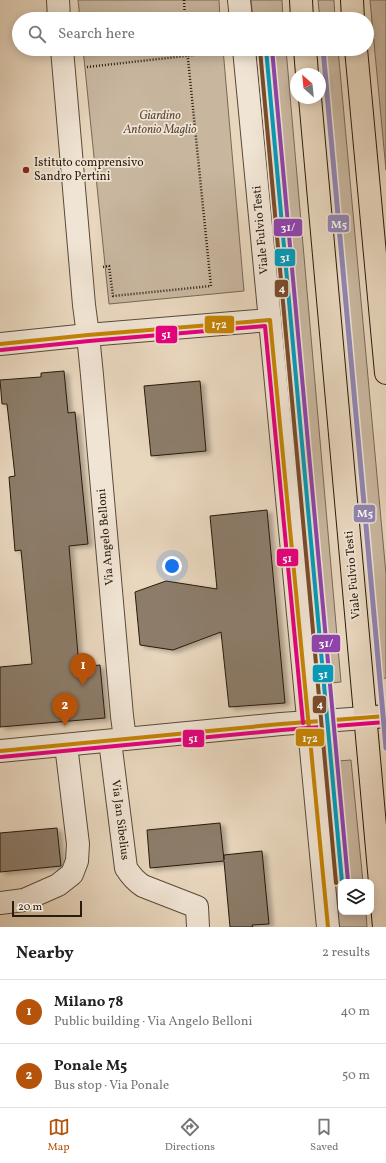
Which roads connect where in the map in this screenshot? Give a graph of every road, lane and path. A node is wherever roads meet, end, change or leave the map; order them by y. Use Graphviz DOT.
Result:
graph roads {
  1 [pos="58,0"];
  2 [pos="184,0"];
  3 [pos="239,0"];
  4 [pos="300,0"];
  5 [pos="352,0"];
  6 [pos="59,12"];
  7 [pos="185,12"];
  8 [pos="240,12"];
  9 [pos="301,12"];
  10 [pos="353,12"];
  11 [pos="63,56"];
  12 [pos="179,56"];
  13 [pos="188,56"];
  14 [pos="245,56"];
  15 [pos="306,56"];
  16 [pos="357,56"];
  17 [pos="82,67"];
  18 [pos="307,68"];
  19 [pos="311,104"];
  20 [pos="100,268"];
  21 [pos="270,320"];
  22 [pos="88,335"];
  23 [pos="0,344"];
  24 [pos="386,373"];
  25 [pos="376,717"];
  26 [pos="309,722"];
  27 [pos="118,740"];
  28 [pos="66,745"];
  29 [pos="0,751"];
  30 [pos="0,903"];
  31 [pos="198,927"];
  32 [pos="328,927"];
  33 [pos="384,927"];
  1 -- 6 [label="street"];
  2 -- 7 [label="path"];
  3 -- 8 [label="street"];
  4 -- 9 [label="main road"];
  5 -- 10 [label="main road"];
  11 -- 22 [label="street, Via Angelo Belloni"];
  12 -- 17 [label="path"];
  13 -- 20 [label="path"];
  14 -- 21 [label="street, Viale Fulvio Testi"];
  15 -- 18 [label="main road"];
  16 -- 24 [label="main road"];
  19 -- 25 [label="main road, Viale Fulvio Testi"];
  21 -- 22 [label="street"];
  21 -- 26 [label="street, Viale Fulvio Testi"];
  22 -- 23 [label="street"];
  22 -- 27 [label="street, Via Angelo Belloni"];
  25 -- 26 [label="street"];
  25 -- 33 [label="main road, Viale Fulvio Testi"];
  26 -- 27 [label="street"];
  26 -- 32 [label="street, Viale Fulvio Testi"];
  27 -- 28 [label="street"];
  27 -- 31 [label="street, Via Jan Sibelius"];
  28 -- 29 [label="street"];
  28 -- 30 [label="street"];
}
